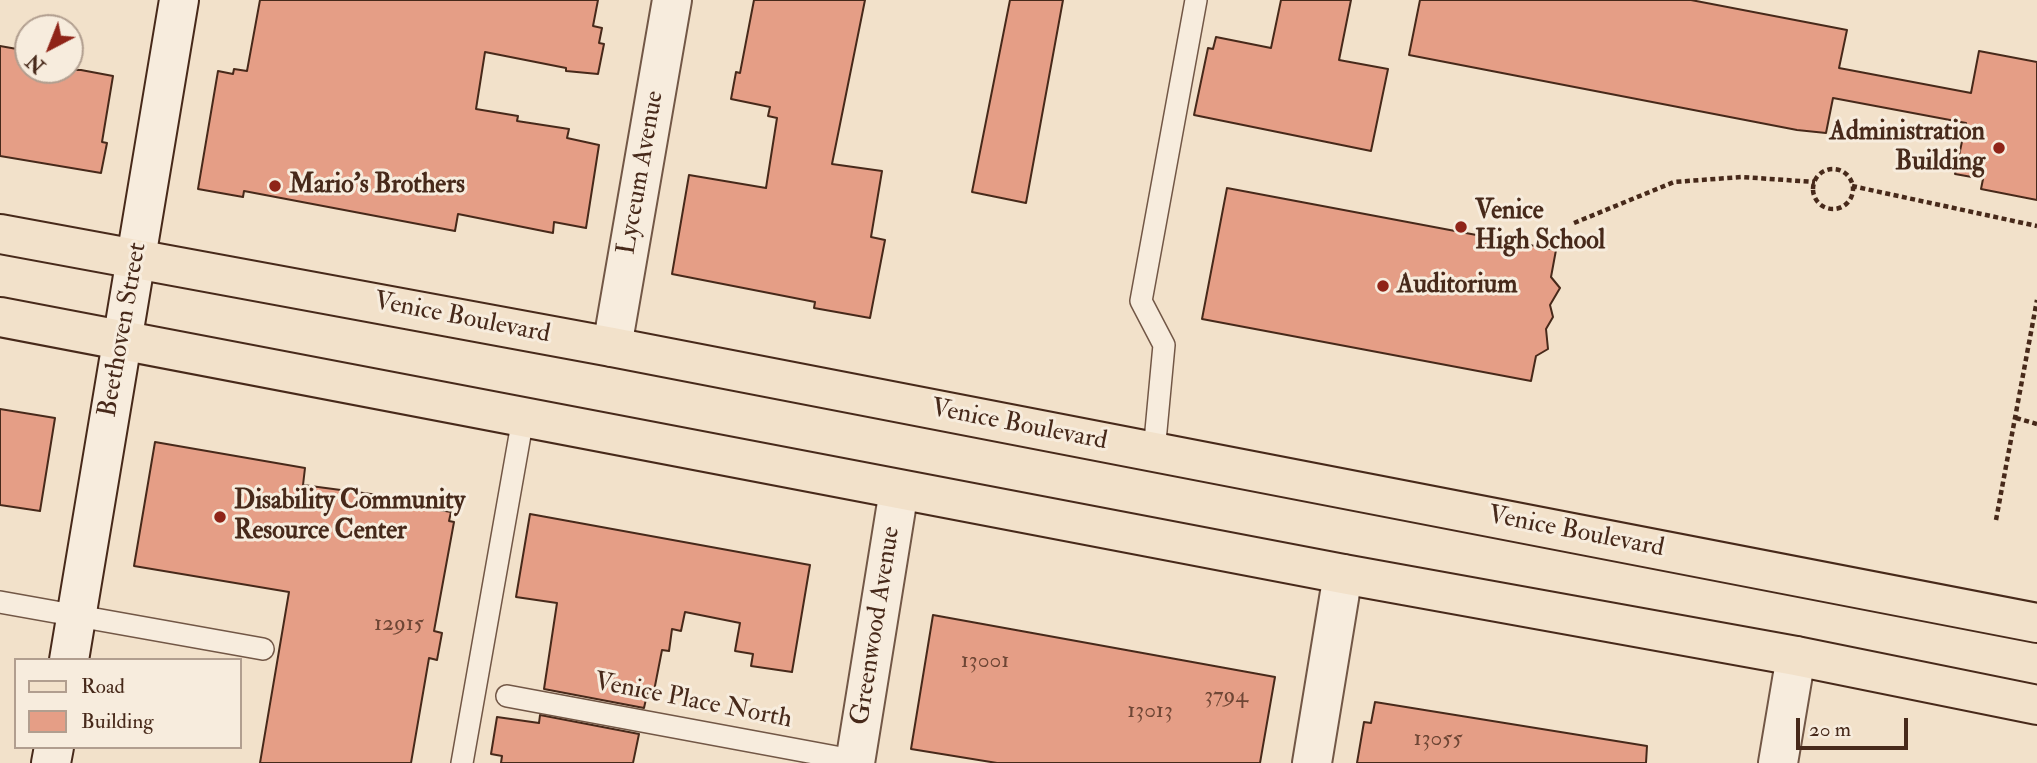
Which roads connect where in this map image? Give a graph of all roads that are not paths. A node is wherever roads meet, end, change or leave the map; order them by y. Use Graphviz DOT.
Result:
graph roads {
  1 [pos="179,0"];
  2 [pos="672,0"];
  3 [pos="1196,0"];
  4 [pos="0,233"];
  5 [pos="136,259"];
  6 [pos="0,317"];
  7 [pos="122,342"];
  8 [pos="612,347"];
  9 [pos="523,418"];
  10 [pos="1154,452"];
  11 [pos="900,490"];
  12 [pos="1343,574"];
  13 [pos="0,602"];
  14 [pos="76,614"];
  15 [pos="2037,623"];
  16 [pos="263,649"];
  17 [pos="1796,656"];
  18 [pos="69,658"];
  19 [pos="508,696"];
  20 [pos="2037,705"];
  21 [pos="860,762"];
  22 [pos="462,763"];
  23 [pos="1312,763"];
  24 [pos="1778,763"];
  1 -- 5 [label="street, Beethoven Street"];
  2 -- 8 [label="street, Lyceum Avenue"];
  3 -- 10 [label="lane"];
  4 -- 5 [label="main road, Venice Boulevard"];
  5 -- 7 [label="street, Beethoven Street"];
  5 -- 8 [label="main road, Venice Boulevard"];
  6 -- 7 [label="main road"];
  7 -- 9 [label="main road"];
  7 -- 14 [label="street, Beethoven Street"];
  8 -- 10 [label="main road, Venice Boulevard"];
  9 -- 11 [label="main road"];
  9 -- 22 [label="lane"];
  10 -- 15 [label="main road, Venice Boulevard"];
  11 -- 12 [label="main road"];
  11 -- 21 [label="street, Greenwood Avenue"];
  12 -- 17 [label="main road"];
  12 -- 23 [label="street"];
  13 -- 14 [label="lane"];
  14 -- 16 [label="lane"];
  14 -- 18 [label="street, Beethoven Street"];
  17 -- 20 [label="main road"];
  17 -- 24 [label="street"];
  19 -- 21 [label="lane, Venice Place North"];
}
